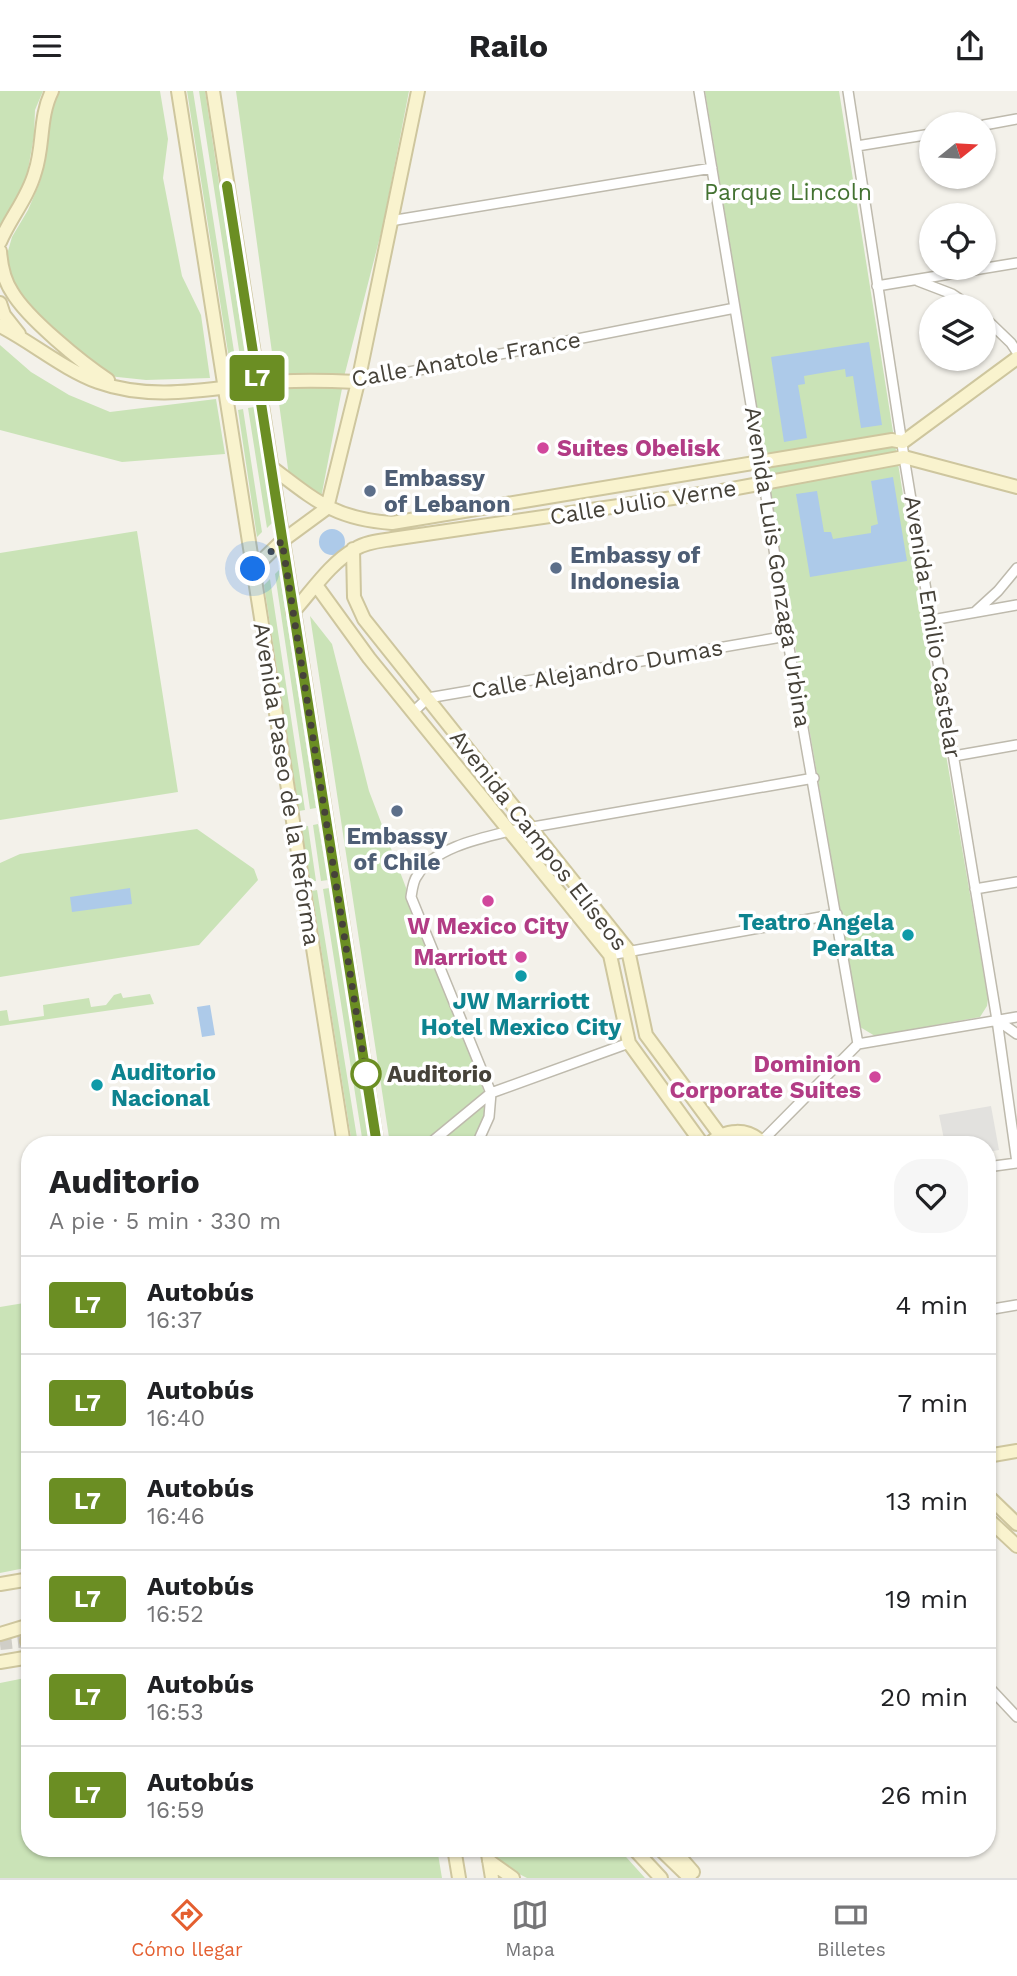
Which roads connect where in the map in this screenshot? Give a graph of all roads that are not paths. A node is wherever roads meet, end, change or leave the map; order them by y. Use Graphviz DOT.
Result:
graph roads {
  1 [pos="52,91"];
  2 [pos="178,91"];
  3 [pos="213,91"];
  4 [pos="418,91"];
  5 [pos="699,91"];
  6 [pos="848,91"];
  7 [pos="1017,119"];
  8 [pos="996,123"];
  9 [pos="919,136"];
  10 [pos="858,146"];
  11 [pos="712,168"];
  12 [pos="390,221"];
  13 [pos="0,242"];
  14 [pos="0,251"];
  15 [pos="1017,263"];
  16 [pos="916,280"];
  17 [pos="877,286"];
  18 [pos="952,294"];
  19 [pos="0,303"];
  20 [pos="735,308"];
  21 [pos="0,326"];
  22 [pos="996,329"];
  23 [pos="21,337"];
  24 [pos="1017,352"];
  25 [pos="1017,358"];
  26 [pos="358,382"];
  27 [pos="258,384"];
  28 [pos="120,387"];
  29 [pos="225,389"];
  30 [pos="903,442"];
  31 [pos="904,457"];
  32 [pos="761,461"];
  33 [pos="271,467"];
  34 [pos="716,469"];
  35 [pos="764,483"];
  36 [pos="1017,487"];
  37 [pos="721,491"];
  38 [pos="327,508"];
  39 [pos="282,541"];
  40 [pos="353,549"];
  41 [pos="1017,568"];
  42 [pos="253,569"];
  43 [pos="316,585"];
  44 [pos="1017,605"];
  45 [pos="293,613"];
  46 [pos="973,613"];
  47 [pos="932,620"];
  48 [pos="788,636"];
  49 [pos="428,698"];
  50 [pos="413,712"];
  51 [pos="1017,745"];
  52 [pos="954,756"];
  53 [pos="814,778"];
  54 [pos="531,827"];
  55 [pos="510,831"];
  56 [pos="1017,882"];
  57 [pos="975,889"];
  58 [pos="836,913"];
  59 [pos="628,950"];
  60 [pos="610,955"];
  61 [pos="1017,1017"];
  62 [pos="997,1020"];
  63 [pos="1017,1034"];
  64 [pos="629,1043"];
  65 [pos="858,1044"];
  66 [pos="491,1093"];
  67 [pos="720,1135"];
  68 [pos="343,1136"];
  69 [pos="376,1136"];
  70 [pos="439,1136"];
  71 [pos="480,1136"];
  72 [pos="696,1136"];
  73 [pos="753,1136"];
  74 [pos="770,1136"];
  75 [pos="1017,1163"];
  76 [pos="996,1166"];
  77 [pos="1017,1305"];
  78 [pos="996,1308"];
  79 [pos="1017,1451"];
  80 [pos="996,1454"];
  81 [pos="996,1504"];
  82 [pos="1017,1524"];
  83 [pos="996,1526"];
  84 [pos="1017,1546"];
  85 [pos="21,1580"];
  86 [pos="0,1584"];
  87 [pos="21,1628"];
  88 [pos="0,1634"];
  89 [pos="21,1658"];
  90 [pos="0,1662"];
  91 [pos="996,1695"];
  92 [pos="1017,1717"];
  93 [pos="456,1857"];
  94 [pos="488,1857"];
  95 [pos="491,1857"];
  96 [pos="641,1857"];
  97 [pos="668,1857"];
  98 [pos="680,1857"];
  99 [pos="461,1877"];
  100 [pos="492,1878"];
  101 [pos="513,1878"];
  102 [pos="661,1878"];
  103 [pos="690,1878"];
  104 [pos="698,1878"];
  1 -- 13 [label="street"];
  2 -- 29 [label="street, Avenida Paseo de la Reforma"];
  3 -- 27 [label="street, Avenida Paseo de la Reforma"];
  4 -- 12 [label="street"];
  5 -- 11 [label="street, Avenida Luis Gonzaga Urbina"];
  6 -- 10 [label="street, Avenida Emilio Castelar"];
  7 -- 8 [label="street"];
  9 -- 10 [label="street"];
  10 -- 17 [label="street, Avenida Emilio Castelar"];
  11 -- 12 [label="street"];
  11 -- 20 [label="street, Avenida Luis Gonzaga Urbina"];
  12 -- 26 [label="street"];
  14 -- 28 [label="street"];
  15 -- 16 [label="street"];
  16 -- 17 [label="street"];
  16 -- 18 [label="street"];
  17 -- 30 [label="street, Avenida Emilio Castelar"];
  19 -- 23 [label="street"];
  20 -- 26 [label="street, Calle Anatole France"];
  20 -- 32 [label="street, Avenida Luis Gonzaga Urbina"];
  21 -- 23 [label="street, Calle Anatole France"];
  22 -- 24 [label="street"];
  23 -- 28 [label="street, Calle Anatole France"];
  25 -- 30 [label="street"];
  26 -- 27 [label="street, Calle Anatole France"];
  26 -- 38 [label="street"];
  27 -- 29 [label="street, Calle Anatole France"];
  27 -- 33 [label="street, Avenida Paseo de la Reforma"];
  28 -- 29 [label="street, Calle Anatole France"];
  29 -- 42 [label="street, Avenida Paseo de la Reforma"];
  30 -- 31 [label="street, Avenida Emilio Castelar"];
  30 -- 32 [label="street, Calle Julio Verne"];
  31 -- 35 [label="street, Calle Julio Verne"];
  31 -- 36 [label="street, Calle Julio Verne"];
  31 -- 47 [label="street, Avenida Emilio Castelar"];
  32 -- 34 [label="street, Calle Julio Verne"];
  32 -- 35 [label="street, Avenida Luis Gonzaga Urbina"];
  33 -- 38 [label="street, Calle Julio Verne"];
  33 -- 39 [label="street, Avenida Paseo de la Reforma"];
  34 -- 37 [label="street"];
  34 -- 38 [label="street, Calle Julio Verne"];
  35 -- 37 [label="street, Calle Julio Verne"];
  35 -- 48 [label="street, Avenida Luis Gonzaga Urbina"];
  37 -- 40 [label="street, Calle Julio Verne"];
  38 -- 39 [label="street"];
  39 -- 42 [label="street"];
  39 -- 45 [label="street, Avenida Paseo de la Reforma"];
  40 -- 43 [label="street, Calle Julio Verne"];
  40 -- 49 [label="street, Avenida Campos Elíseos"];
  41 -- 46 [label="street"];
  42 -- 68 [label="street, Avenida Paseo de la Reforma"];
  43 -- 45 [label="street, Calle Julio Verne"];
  43 -- 50 [label="street, Avenida Campos Elíseos"];
  44 -- 46 [label="street"];
  45 -- 69 [label="street, Avenida Paseo de la Reforma"];
  46 -- 47 [label="street"];
  47 -- 52 [label="street, Avenida Emilio Castelar"];
  48 -- 49 [label="street, Calle Alejandro Dumas"];
  48 -- 53 [label="street, Avenida Luis Gonzaga Urbina"];
  49 -- 50 [label="street"];
  49 -- 54 [label="street, Avenida Campos Elíseos"];
  50 -- 55 [label="street, Avenida Campos Elíseos"];
  51 -- 52 [label="street"];
  52 -- 57 [label="street, Avenida Emilio Castelar"];
  53 -- 54 [label="street"];
  53 -- 58 [label="street, Avenida Luis Gonzaga Urbina"];
  54 -- 55 [label="street"];
  54 -- 59 [label="street, Avenida Campos Elíseos"];
  55 -- 60 [label="street, Avenida Campos Elíseos"];
  55 -- 66 [label="street"];
  56 -- 57 [label="street"];
  57 -- 62 [label="street, Avenida Emilio Castelar"];
  58 -- 59 [label="street"];
  58 -- 65 [label="street, Avenida Luis Gonzaga Urbina"];
  59 -- 60 [label="street"];
  59 -- 67 [label="street, Avenida Campos Elíseos"];
  60 -- 64 [label="street, Avenida Campos Elíseos"];
  61 -- 62 [label="street"];
  62 -- 63 [label="street"];
  62 -- 65 [label="street"];
  62 -- 75 [label="street, Avenida Emilio Castelar"];
  64 -- 66 [label="street"];
  64 -- 72 [label="street, Avenida Campos Elíseos"];
  65 -- 74 [label="street"];
  66 -- 70 [label="street"];
  66 -- 71 [label="street"];
  67 -- 73 [label="street"];
  75 -- 76 [label="street"];
  77 -- 78 [label="street"];
  79 -- 80 [label="street"];
  81 -- 82 [label="street"];
  83 -- 84 [label="street"];
  85 -- 86 [label="street"];
  87 -- 88 [label="street"];
  89 -- 90 [label="street"];
  91 -- 92 [label="street"];
  93 -- 99 [label="street"];
  94 -- 100 [label="street"];
  95 -- 101 [label="street"];
  96 -- 102 [label="street"];
  97 -- 103 [label="street"];
  98 -- 104 [label="street"];
}
